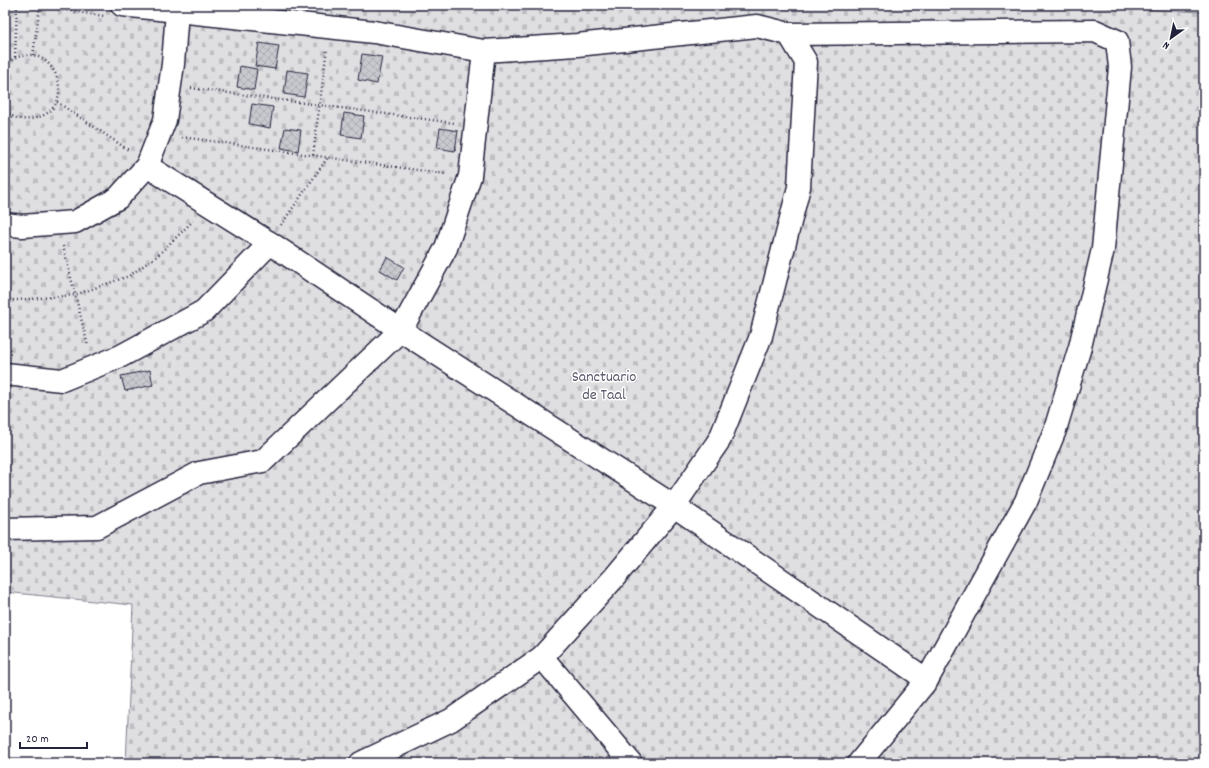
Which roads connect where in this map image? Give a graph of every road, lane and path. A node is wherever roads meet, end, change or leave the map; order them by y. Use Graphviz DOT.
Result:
graph roads {
  1 [pos="17,5"];
  2 [pos="31,5"];
  3 [pos="40,6"];
  4 [pos="117,11"];
  5 [pos="177,12"];
  6 [pos="789,34"];
  7 [pos="327,45"];
  8 [pos="484,51"];
  9 [pos="33,55"];
  10 [pos="15,57"];
  11 [pos="5,65"];
  12 [pos="184,87"];
  13 [pos="57,102"];
  14 [pos="319,105"];
  15 [pos="5,110"];
  16 [pos="12,117"];
  17 [pos="455,123"];
  18 [pos="5,132"];
  19 [pos="181,137"];
  20 [pos="131,151"];
  21 [pos="313,155"];
  22 [pos="328,157"];
  23 [pos="147,166"];
  24 [pos="453,175"];
  25 [pos="198,217"];
  26 [pos="5,224"];
  27 [pos="274,237"];
  28 [pos="63,243"];
  29 [pos="76,295"];
  30 [pos="5,301"];
  31 [pos="401,330"];
  32 [pos="88,348"];
  33 [pos="5,374"];
  34 [pos="674,506"];
  35 [pos="5,529"];
  36 [pos="542,657"];
  37 [pos="927,680"];
  38 [pos="360,763"];
  39 [pos="631,763"];
  40 [pos="858,763"];
  1 -- 10 [label="path"];
  2 -- 3 [label="path"];
  3 -- 4 [label="path"];
  3 -- 9 [label="path"];
  4 -- 5 [label="lane"];
  5 -- 8 [label="lane"];
  5 -- 23 [label="lane"];
  6 -- 8 [label="lane"];
  6 -- 34 [label="lane"];
  6 -- 37 [label="lane"];
  7 -- 14 [label="path"];
  8 -- 31 [label="lane"];
  9 -- 10 [label="path"];
  9 -- 13 [label="path"];
  10 -- 11 [label="path"];
  12 -- 14 [label="path"];
  13 -- 16 [label="path"];
  13 -- 20 [label="path"];
  14 -- 17 [label="path"];
  14 -- 21 [label="path"];
  15 -- 16 [label="path"];
  16 -- 18 [label="path"];
  19 -- 21 [label="path"];
  21 -- 22 [label="path"];
  22 -- 24 [label="path"];
  22 -- 27 [label="path"];
  23 -- 26 [label="lane"];
  23 -- 27 [label="lane"];
  25 -- 29 [label="path"];
  27 -- 31 [label="lane"];
  27 -- 33 [label="lane"];
  28 -- 29 [label="path"];
  29 -- 30 [label="path"];
  29 -- 32 [label="path"];
  31 -- 34 [label="lane"];
  31 -- 35 [label="lane"];
  34 -- 36 [label="lane"];
  34 -- 37 [label="lane"];
  36 -- 38 [label="lane"];
  36 -- 39 [label="lane"];
  37 -- 40 [label="lane"];
}
